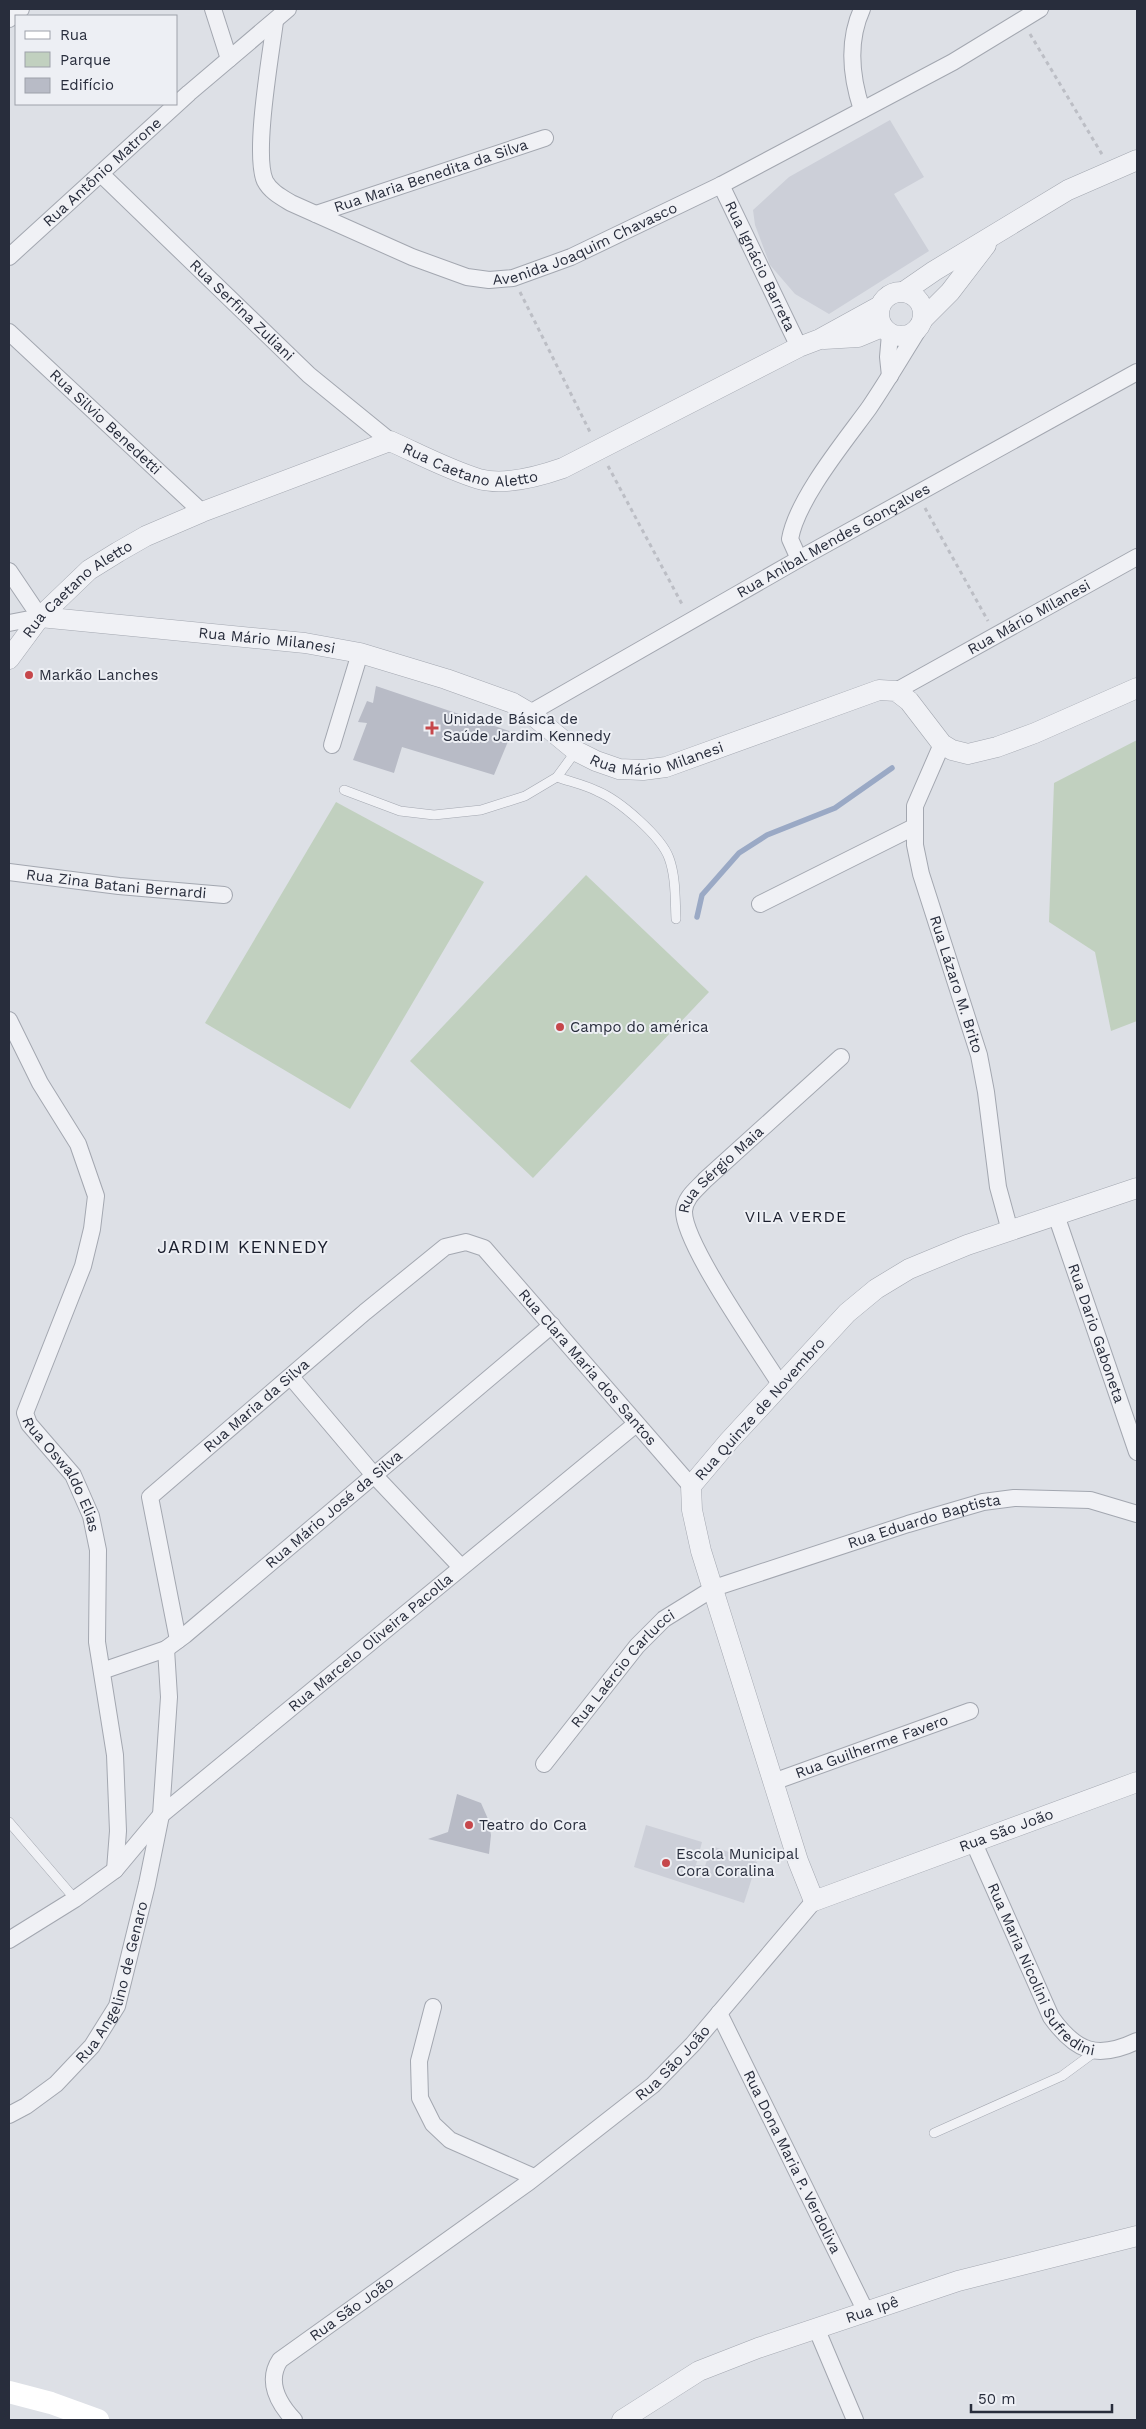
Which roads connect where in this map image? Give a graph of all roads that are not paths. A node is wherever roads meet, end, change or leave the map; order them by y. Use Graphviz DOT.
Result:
graph roads {
  1 [pos="21,9"];
  2 [pos="213,9"];
  3 [pos="288,9"];
  4 [pos="862,9"];
  5 [pos="1040,9"];
  6 [pos="9,19"];
  7 [pos="275,21"];
  8 [pos="229,59"];
  9 [pos="178,105"];
  10 [pos="178,105"];
  11 [pos="862,110"];
  12 [pos="545,138"];
  13 [pos="1137,160"];
  14 [pos="101,174"];
  15 [pos="721,185"];
  16 [pos="316,214"];
  17 [pos="995,234"];
  18 [pos="10,252"];
  19 [pos="905,291"];
  20 [pos="880,306"];
  21 [pos="920,325"];
  22 [pos="886,331"];
  23 [pos="9,332"];
  24 [pos="820,339"];
  25 [pos="799,347"];
  26 [pos="1137,372"];
  27 [pos="890,376"];
  28 [pos="390,441"];
  29 [pos="202,512"];
  30 [pos="1137,557"];
  31 [pos="800,559"];
  32 [pos="9,571"];
  33 [pos="40,617"];
  34 [pos="9,623"];
  35 [pos="360,654"];
  36 [pos="9,660"];
  37 [pos="1137,688"];
  38 [pos="896,691"];
  39 [pos="530,713"];
  40 [pos="332,744"];
  41 [pos="942,744"];
  42 [pos="576,751"];
  43 [pos="558,777"];
  44 [pos="344,790"];
  45 [pos="914,827"];
  46 [pos="9,872"];
  47 [pos="224,895"];
  48 [pos="760,904"];
  49 [pos="676,919"];
  50 [pos="9,1020"];
  51 [pos="840,1056"];
  52 [pos="1137,1188"];
  53 [pos="1056,1215"];
  54 [pos="1010,1231"];
  55 [pos="484,1248"];
  56 [pos="552,1325"];
  57 [pos="290,1377"];
  58 [pos="780,1384"];
  59 [pos="636,1424"];
  60 [pos="1137,1452"];
  61 [pos="373,1474"];
  62 [pos="691,1486"];
  63 [pos="1137,1514"];
  64 [pos="461,1566"];
  65 [pos="714,1588"];
  66 [pos="172,1644"];
  67 [pos="102,1671"];
  68 [pos="970,1711"];
  69 [pos="544,1764"];
  70 [pos="773,1782"];
  71 [pos="1137,1782"];
  72 [pos="161,1815"];
  73 [pos="9,1822"];
  74 [pos="973,1842"];
  75 [pos="114,1870"];
  76 [pos="75,1898"];
  77 [pos="814,1901"];
  78 [pos="9,1940"];
  79 [pos="433,2007"];
  80 [pos="719,2013"];
  81 [pos="1137,2041"];
  82 [pos="1096,2051"];
  83 [pos="9,2115"];
  84 [pos="934,2133"];
  85 [pos="534,2178"];
  86 [pos="1137,2236"];
  87 [pos="866,2312"];
  88 [pos="817,2330"];
  89 [pos="9,2392"];
  90 [pos="90,2419"];
  91 [pos="294,2420"];
  92 [pos="622,2420"];
  93 [pos="855,2420"];
  1 -- 6 [label="street"];
  2 -- 8 [label="street"];
  3 -- 7 [label="street, Rua Antônio Matrone"];
  4 -- 11 [label="street"];
  5 -- 11 [label="street, Avenida Joaquim Chavasco"];
  7 -- 8 [label="street, Rua Antônio Matrone"];
  7 -- 16 [label="street, Avenida Joaquim Chavasco"];
  8 -- 10 [label="street, Rua Antônio Matrone"];
  9 -- 14 [label="street, Rua Antônio Matrone"];
  11 -- 15 [label="street, Avenida Joaquim Chavasco"];
  12 -- 16 [label="street, Rua Maria Benedita da Silva"];
  13 -- 17 [label="street"];
  14 -- 18 [label="street, Rua Antônio Matrone"];
  14 -- 28 [label="street, Rua Serfina Zuliani"];
  15 -- 16 [label="street, Avenida Joaquim Chavasco"];
  15 -- 25 [label="street, Rua Ignácio Barreta"];
  17 -- 19 [label="street"];
  17 -- 21 [label="street"];
  19 -- 20 [label="street"];
  19 -- 21 [label="street"];
  20 -- 22 [label="street"];
  20 -- 24 [label="street, Rua Caetano Aletto"];
  21 -- 22 [label="street"];
  21 -- 27 [label="street"];
  22 -- 24 [label="street, Rua Caetano Aletto"];
  22 -- 27 [label="street"];
  23 -- 29 [label="street, Rua Silvio Benedetti"];
  24 -- 25 [label="street, Rua Caetano Aletto"];
  25 -- 28 [label="street, Rua Caetano Aletto"];
  26 -- 31 [label="street, Rua Aníbal Mendes Gonçalves"];
  27 -- 31 [label="street"];
  28 -- 29 [label="street, Rua Caetano Aletto"];
  29 -- 33 [label="street, Rua Caetano Aletto"];
  30 -- 38 [label="street, Rua Mário Milanesi"];
  31 -- 39 [label="street, Rua Aníbal Mendes Gonçalves"];
  32 -- 33 [label="street"];
  33 -- 34 [label="street, Rua Mário Milanesi"];
  33 -- 35 [label="street, Rua Mário Milanesi"];
  33 -- 36 [label="street, Rua Caetano Aletto"];
  35 -- 39 [label="street, Rua Mário Milanesi"];
  35 -- 40 [label="street"];
  37 -- 41 [label="street"];
  38 -- 41 [label="street"];
  38 -- 42 [label="street, Rua Mário Milanesi"];
  39 -- 42 [label="street, Rua Mário Milanesi"];
  41 -- 45 [label="street, Rua Lázaro M. Brito"];
  42 -- 43 [label="lane"];
  43 -- 44 [label="lane"];
  43 -- 49 [label="lane"];
  45 -- 48 [label="street"];
  45 -- 54 [label="street, Rua Lázaro M. Brito"];
  46 -- 47 [label="street, Rua Zina Batani Bernardi"];
  50 -- 67 [label="street, Rua Oswaldo Elias"];
  51 -- 58 [label="street, Rua Sérgio Maia"];
  52 -- 53 [label="street, Rua Quinze de Novembro"];
  53 -- 54 [label="street, Rua Quinze de Novembro"];
  53 -- 60 [label="street, Rua Dario Gaboneta"];
  54 -- 58 [label="street, Rua Quinze de Novembro"];
  55 -- 56 [label="street, Rua Clara Maria dos Santos"];
  55 -- 57 [label="street, Rua Maria da Silva"];
  56 -- 59 [label="street, Rua Clara Maria dos Santos"];
  56 -- 61 [label="street, Rua Mário José da Silva"];
  57 -- 61 [label="street"];
  57 -- 66 [label="street, Rua Maria da Silva"];
  58 -- 62 [label="street, Rua Quinze de Novembro"];
  59 -- 62 [label="street, Rua Clara Maria dos Santos"];
  59 -- 64 [label="street, Rua Marcelo Oliveira Pacolla"];
  61 -- 64 [label="street"];
  61 -- 66 [label="street, Rua Mário José da Silva"];
  62 -- 65 [label="street, Rua Quinze de Novembro"];
  63 -- 65 [label="street, Rua Eduardo Baptista"];
  64 -- 72 [label="street, Rua Marcelo Oliveira Pacolla"];
  65 -- 69 [label="street, Rua Laércio Carlucci"];
  65 -- 70 [label="street, Rua Quinze de Novembro"];
  66 -- 67 [label="street, Rua Mário José da Silva"];
  66 -- 72 [label="street, Rua Maria da Silva"];
  67 -- 75 [label="street, Rua Oswaldo Elias"];
  68 -- 70 [label="street, Rua Guilherme Favero"];
  70 -- 77 [label="street, Rua Quinze de Novembro"];
  71 -- 74 [label="street, Rua São João"];
  72 -- 75 [label="street, Rua Marcelo Oliveira Pacolla"];
  72 -- 83 [label="street, Rua Angelino de Genaro"];
  73 -- 76 [label="lane"];
  74 -- 77 [label="street, Rua São João"];
  74 -- 82 [label="street, Rua Maria Nicolini Sufredini"];
  75 -- 76 [label="street, Rua Marcelo Oliveira Pacolla"];
  76 -- 78 [label="street, Rua Marcelo Oliveira Pacolla"];
  77 -- 80 [label="street, Rua São João"];
  79 -- 85 [label="street"];
  80 -- 85 [label="street, Rua São João"];
  80 -- 87 [label="street, Rua Dona Maria P. Verdoliva"];
  81 -- 82 [label="street, Rua Maria Nicolini Sufredini"];
  82 -- 84 [label="lane"];
  85 -- 91 [label="street, Rua São João"];
  86 -- 87 [label="street, Rua Ipê"];
  87 -- 88 [label="street, Rua Ipê"];
  88 -- 92 [label="street, Rua Ipê"];
  88 -- 93 [label="street"];
  89 -- 90 [label="main road"];
}
